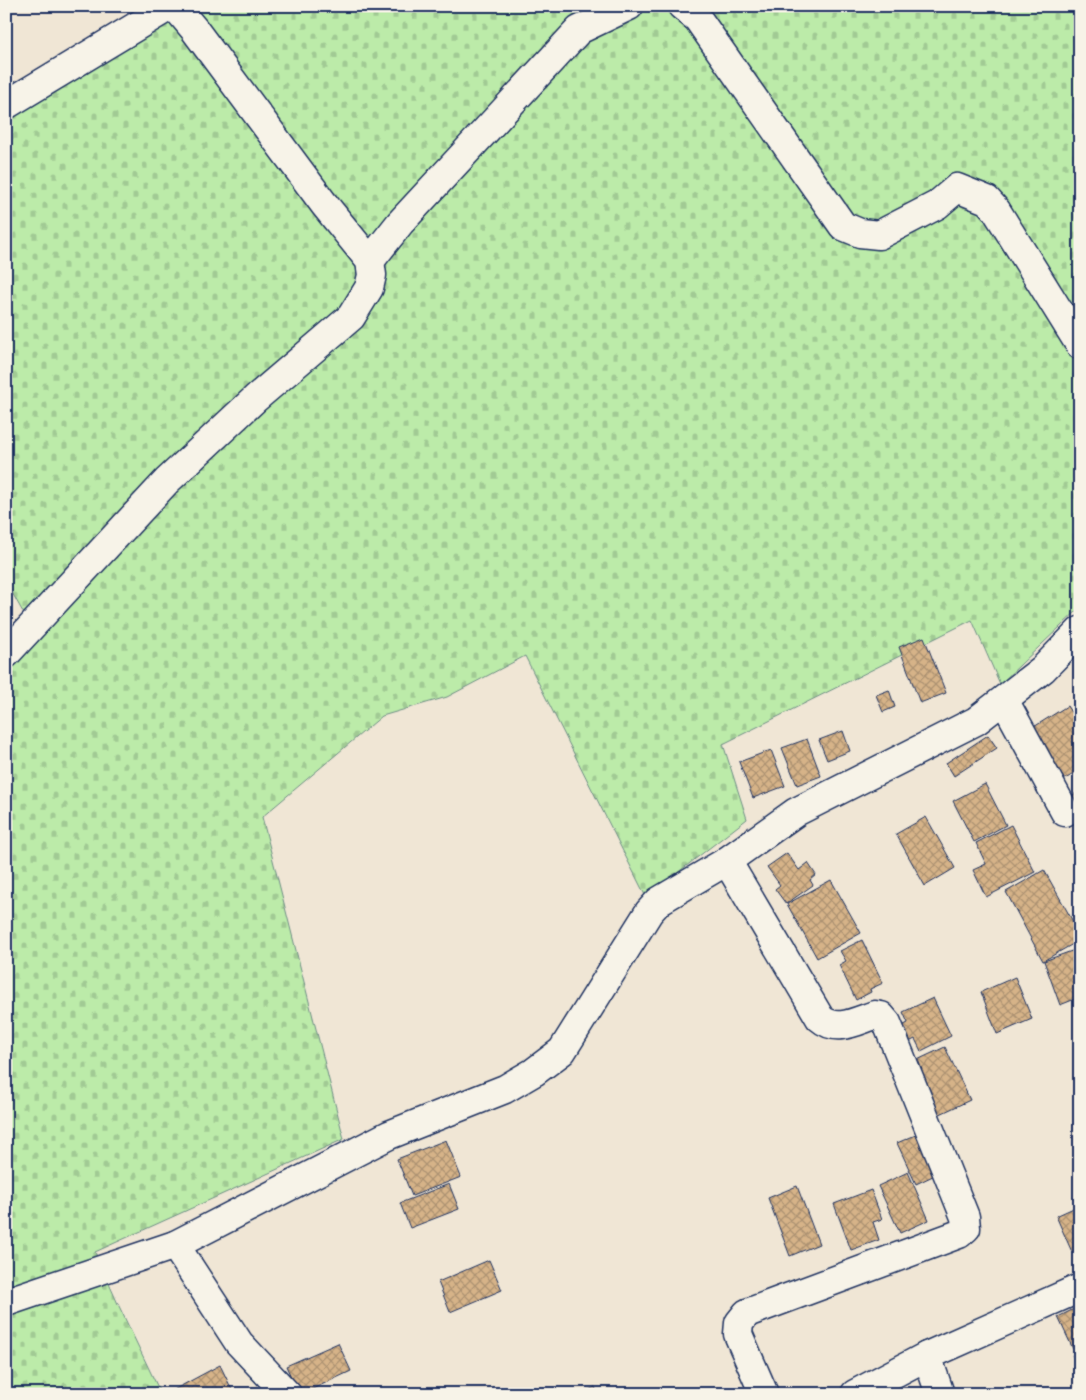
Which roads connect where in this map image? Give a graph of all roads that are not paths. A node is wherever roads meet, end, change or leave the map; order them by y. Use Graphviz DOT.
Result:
graph roads {
  1 [pos="629,6"];
  2 [pos="682,6"];
  3 [pos="6,105"];
  4 [pos="370,261"];
  5 [pos="1080,345"];
  6 [pos="1080,631"];
  7 [pos="6,654"];
  8 [pos="1004,700"];
  9 [pos="1065,812"];
  10 [pos="727,861"];
  11 [pos="175,1245"];
  12 [pos="1080,1288"];
  13 [pos="6,1302"];
  14 [pos="927,1356"];
  15 [pos="287,1394"];
  16 [pos="764,1394"];
  17 [pos="855,1394"];
  18 [pos="940,1394"];
  1 -- 4 [label="street"];
  2 -- 5 [label="street"];
  3 -- 4 [label="street"];
  4 -- 7 [label="street"];
  6 -- 8 [label="street"];
  8 -- 9 [label="street"];
  8 -- 10 [label="street"];
  10 -- 11 [label="street"];
  10 -- 16 [label="street"];
  11 -- 13 [label="street"];
  11 -- 15 [label="street"];
  12 -- 14 [label="street"];
  14 -- 17 [label="street"];
  14 -- 18 [label="street"];
}
